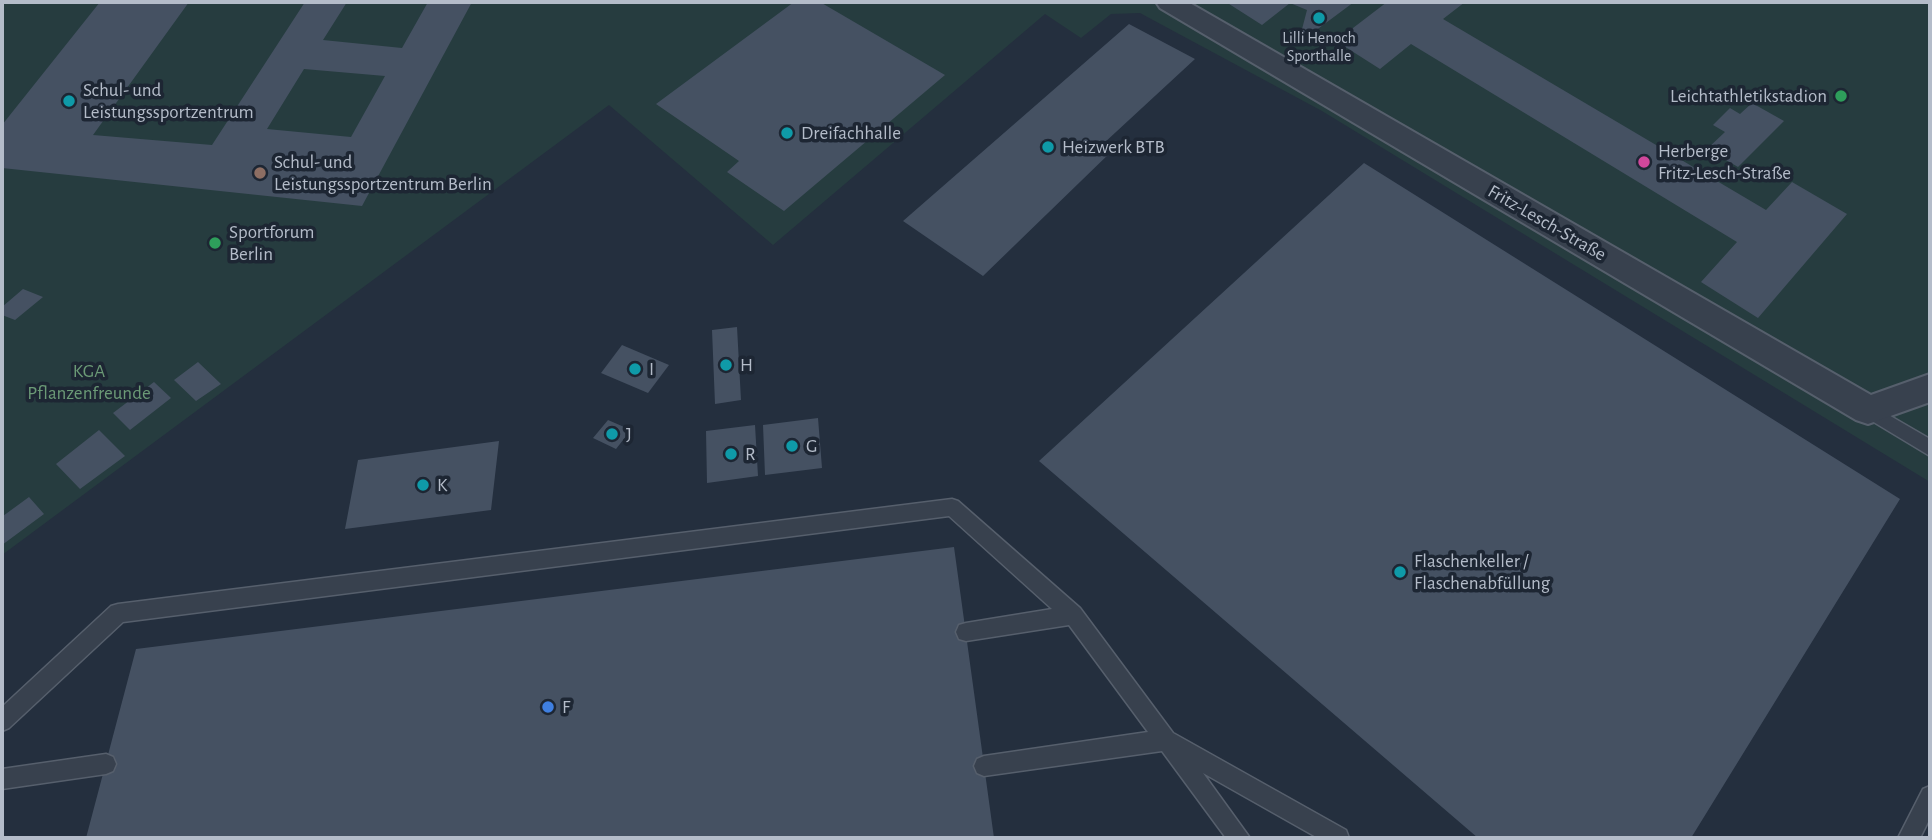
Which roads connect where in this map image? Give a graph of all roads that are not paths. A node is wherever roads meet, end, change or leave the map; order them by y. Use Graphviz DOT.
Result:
graph roads {
  1 [pos="1169,2"];
  2 [pos="1930,388"];
  3 [pos="1868,410"];
  4 [pos="1930,448"];
  5 [pos="1073,615"];
  6 [pos="966,632"];
  7 [pos="2,721"];
  8 [pos="1166,740"];
  9 [pos="106,764"];
  10 [pos="984,766"];
  11 [pos="2,779"];
  12 [pos="1930,796"];
  13 [pos="1239,838"];
  14 [pos="1338,838"];
  15 [pos="1909,838"];
  1 -- 3 [label="street, Fritz-Lesch-Straße"];
  2 -- 3 [label="street"];
  3 -- 4 [label="lane"];
  5 -- 6 [label="lane"];
  5 -- 7 [label="lane"];
  5 -- 8 [label="lane"];
  8 -- 10 [label="lane"];
  8 -- 13 [label="lane"];
  8 -- 14 [label="lane"];
  9 -- 11 [label="lane"];
  12 -- 15 [label="lane"];
}
